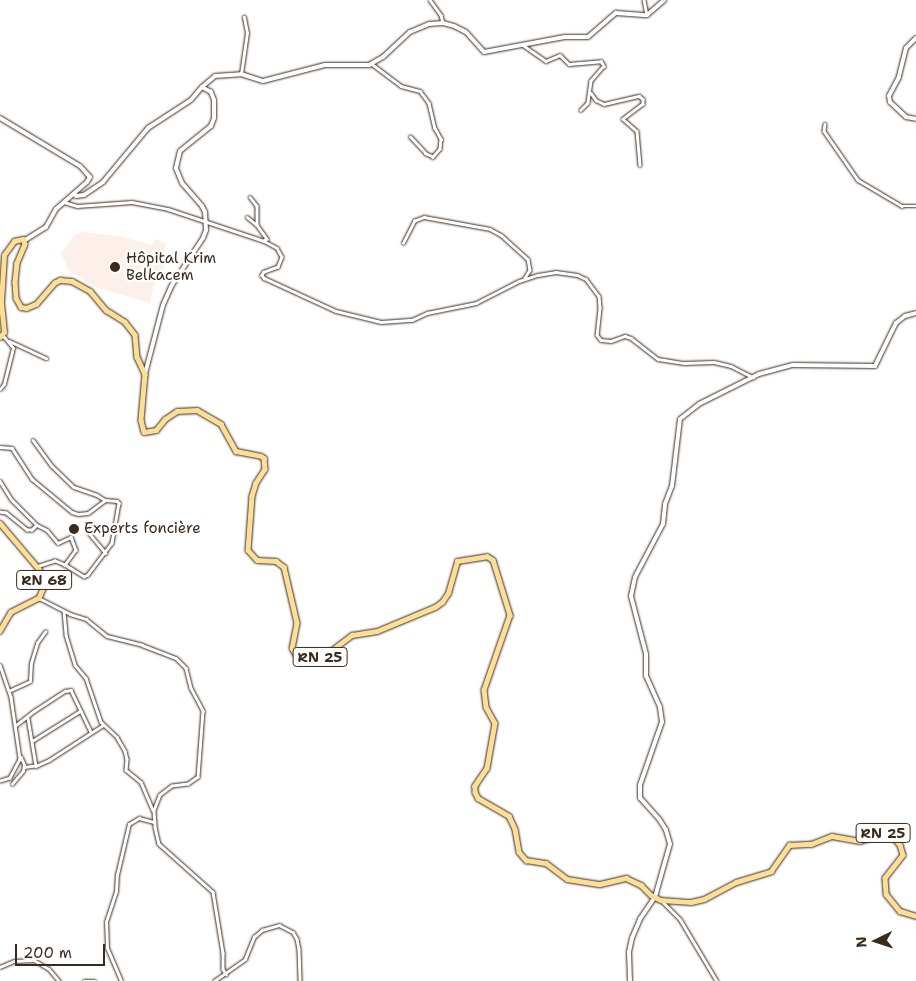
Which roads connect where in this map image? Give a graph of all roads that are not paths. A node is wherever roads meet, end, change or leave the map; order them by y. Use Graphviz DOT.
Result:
graph roads {
  1 [pos="430,0"];
  2 [pos="644,0"];
  3 [pos="664,0"];
  4 [pos="647,15"];
  5 [pos="244,17"];
  6 [pos="443,23"];
  7 [pos="916,38"];
  8 [pos="522,44"];
  9 [pos="372,64"];
  10 [pos="241,74"];
  11 [pos="202,87"];
  12 [pos="591,92"];
  13 [pos="581,110"];
  14 [pos="0,118"];
  15 [pos="916,119"];
  16 [pos="825,124"];
  17 [pos="410,137"];
  18 [pos="640,165"];
  19 [pos="74,194"];
  20 [pos="250,197"];
  21 [pos="64,202"];
  22 [pos="916,206"];
  23 [pos="247,217"];
  24 [pos="206,220"];
  25 [pos="257,225"];
  26 [pos="25,240"];
  27 [pos="264,241"];
  28 [pos="402,243"];
  29 [pos="524,279"];
  30 [pos="916,313"];
  31 [pos="2,336"];
  32 [pos="9,341"];
  33 [pos="46,358"];
  34 [pos="145,374"];
  35 [pos="753,377"];
  36 [pos="0,389"];
  37 [pos="33,440"];
  38 [pos="0,446"];
  39 [pos="0,481"];
  40 [pos="105,500"];
  41 [pos="0,512"];
  42 [pos="0,522"];
  43 [pos="37,525"];
  44 [pos="89,533"];
  45 [pos="106,553"];
  46 [pos="65,565"];
  47 [pos="37,566"];
  48 [pos="39,598"];
  49 [pos="64,612"];
  50 [pos="0,631"];
  51 [pos="46,632"];
  52 [pos="0,665"];
  53 [pos="9,691"];
  54 [pos="80,711"];
  55 [pos="28,717"];
  56 [pos="16,725"];
  57 [pos="103,725"];
  58 [pos="91,732"];
  59 [pos="32,742"];
  60 [pos="20,754"];
  61 [pos="36,766"];
  62 [pos="24,767"];
  63 [pos="0,781"];
  64 [pos="12,784"];
  65 [pos="154,811"];
  66 [pos="154,822"];
  67 [pos="656,898"];
  68 [pos="916,916"];
  69 [pos="0,967"];
  70 [pos="226,974"];
  71 [pos="59,981"];
  72 [pos="84,981"];
  73 [pos="95,981"];
  74 [pos="122,981"];
  75 [pos="214,981"];
  76 [pos="300,981"];
  77 [pos="630,981"];
  78 [pos="717,981"];
  1 -- 6 [label="street"];
  2 -- 4 [label="street"];
  3 -- 4 [label="street"];
  4 -- 8 [label="street"];
  5 -- 10 [label="street"];
  6 -- 8 [label="street"];
  6 -- 9 [label="street"];
  7 -- 15 [label="street"];
  8 -- 12 [label="street"];
  9 -- 10 [label="street"];
  9 -- 17 [label="street"];
  10 -- 11 [label="street"];
  11 -- 19 [label="street"];
  11 -- 24 [label="street"];
  12 -- 13 [label="street"];
  12 -- 18 [label="street"];
  14 -- 19 [label="street"];
  16 -- 22 [label="street"];
  19 -- 21 [label="street"];
  20 -- 25 [label="street"];
  21 -- 24 [label="street"];
  21 -- 26 [label="street"];
  23 -- 25 [label="street"];
  24 -- 27 [label="street"];
  24 -- 34 [label="street"];
  25 -- 27 [label="street"];
  26 -- 31 [label="main road"];
  26 -- 34 [label="main road, RN 25"];
  27 -- 29 [label="street"];
  28 -- 29 [label="street"];
  29 -- 35 [label="street"];
  30 -- 35 [label="street"];
  31 -- 32 [label="street"];
  32 -- 33 [label="street"];
  32 -- 36 [label="street"];
  34 -- 67 [label="main road, RN 25"];
  35 -- 67 [label="street"];
  37 -- 40 [label="street"];
  38 -- 40 [label="street"];
  39 -- 43 [label="street"];
  40 -- 45 [label="street"];
  41 -- 43 [label="street"];
  42 -- 47 [label="main road, RN 68"];
  43 -- 46 [label="street"];
  44 -- 45 [label="street"];
  45 -- 46 [label="street"];
  46 -- 47 [label="street"];
  47 -- 48 [label="main road, RN 68"];
  48 -- 49 [label="street"];
  48 -- 50 [label="main road, RN 68"];
  49 -- 57 [label="street"];
  49 -- 65 [label="street"];
  51 -- 53 [label="street"];
  52 -- 53 [label="street"];
  53 -- 56 [label="street"];
  54 -- 55 [label="street"];
  54 -- 58 [label="street"];
  54 -- 59 [label="street"];
  55 -- 56 [label="street"];
  55 -- 59 [label="street"];
  56 -- 60 [label="street"];
  57 -- 58 [label="street"];
  57 -- 65 [label="street"];
  58 -- 61 [label="street"];
  59 -- 61 [label="street"];
  60 -- 62 [label="street"];
  60 -- 63 [label="street"];
  61 -- 62 [label="street"];
  62 -- 64 [label="street"];
  65 -- 66 [label="street"];
  66 -- 70 [label="street"];
  66 -- 74 [label="street"];
  67 -- 68 [label="main road, RN 25"];
  67 -- 77 [label="street"];
  67 -- 78 [label="street"];
  69 -- 71 [label="street"];
  70 -- 75 [label="street"];
  70 -- 76 [label="street"];
  72 -- 73 [label="street"];
}
